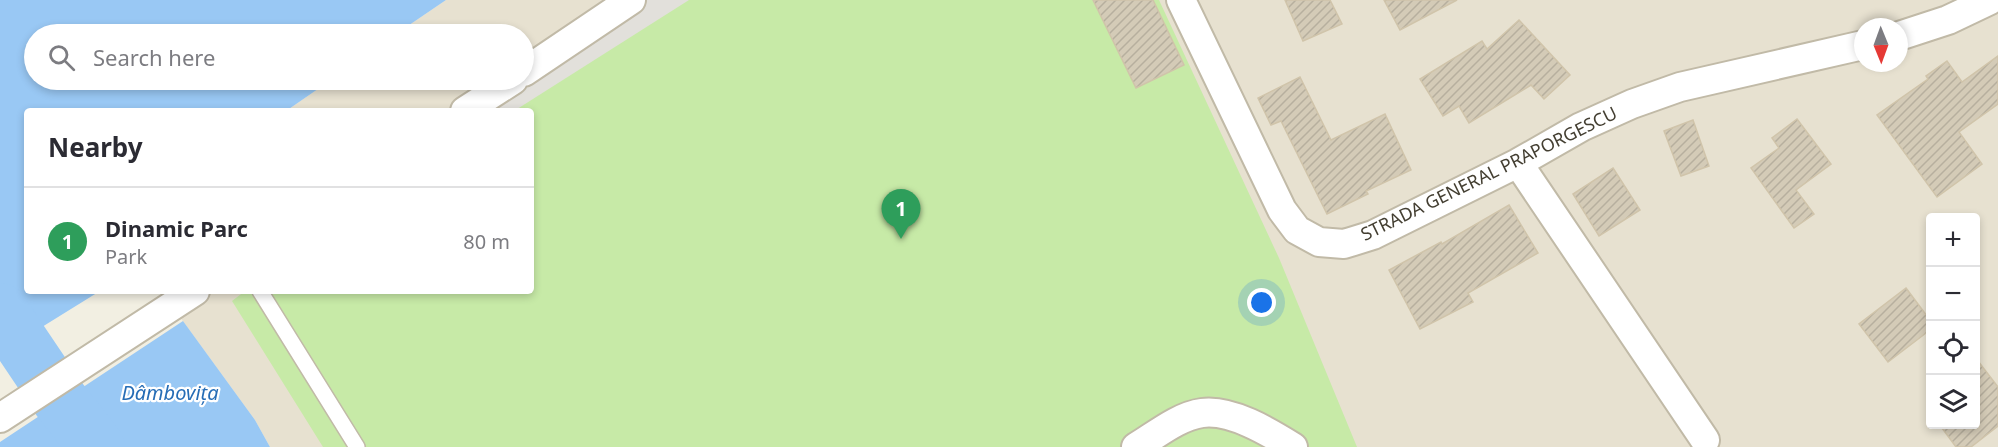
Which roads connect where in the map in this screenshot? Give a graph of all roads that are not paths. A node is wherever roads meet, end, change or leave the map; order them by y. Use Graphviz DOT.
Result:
graph roads {
  1 [pos="631,0"];
  2 [pos="1181,0"];
  3 [pos="1990,0"];
  4 [pos="1940,10"];
  5 [pos="1908,30"];
  6 [pos="1854,47"];
  7 [pos="534,65"];
  8 [pos="498,90"];
  9 [pos="470,108"];
  10 [pos="1518,162"];
  11 [pos="190,294"];
  12 [pos="262,294"];
  13 [pos="0,418"];
  14 [pos="1705,440"];
  15 [pos="357,447"];
  16 [pos="1136,447"];
  17 [pos="1293,447"];
  1 -- 7 [label="street"];
  2 -- 10 [label="street, STRADA GENERAL PRAPORGESCU"];
  3 -- 4 [label="street"];
  4 -- 5 [label="street"];
  6 -- 10 [label="street, STRADA GENERAL PRAPORGESCU"];
  8 -- 9 [label="street"];
  10 -- 14 [label="street"];
  11 -- 13 [label="street"];
  12 -- 15 [label="lane"];
  16 -- 17 [label="street"];
}
